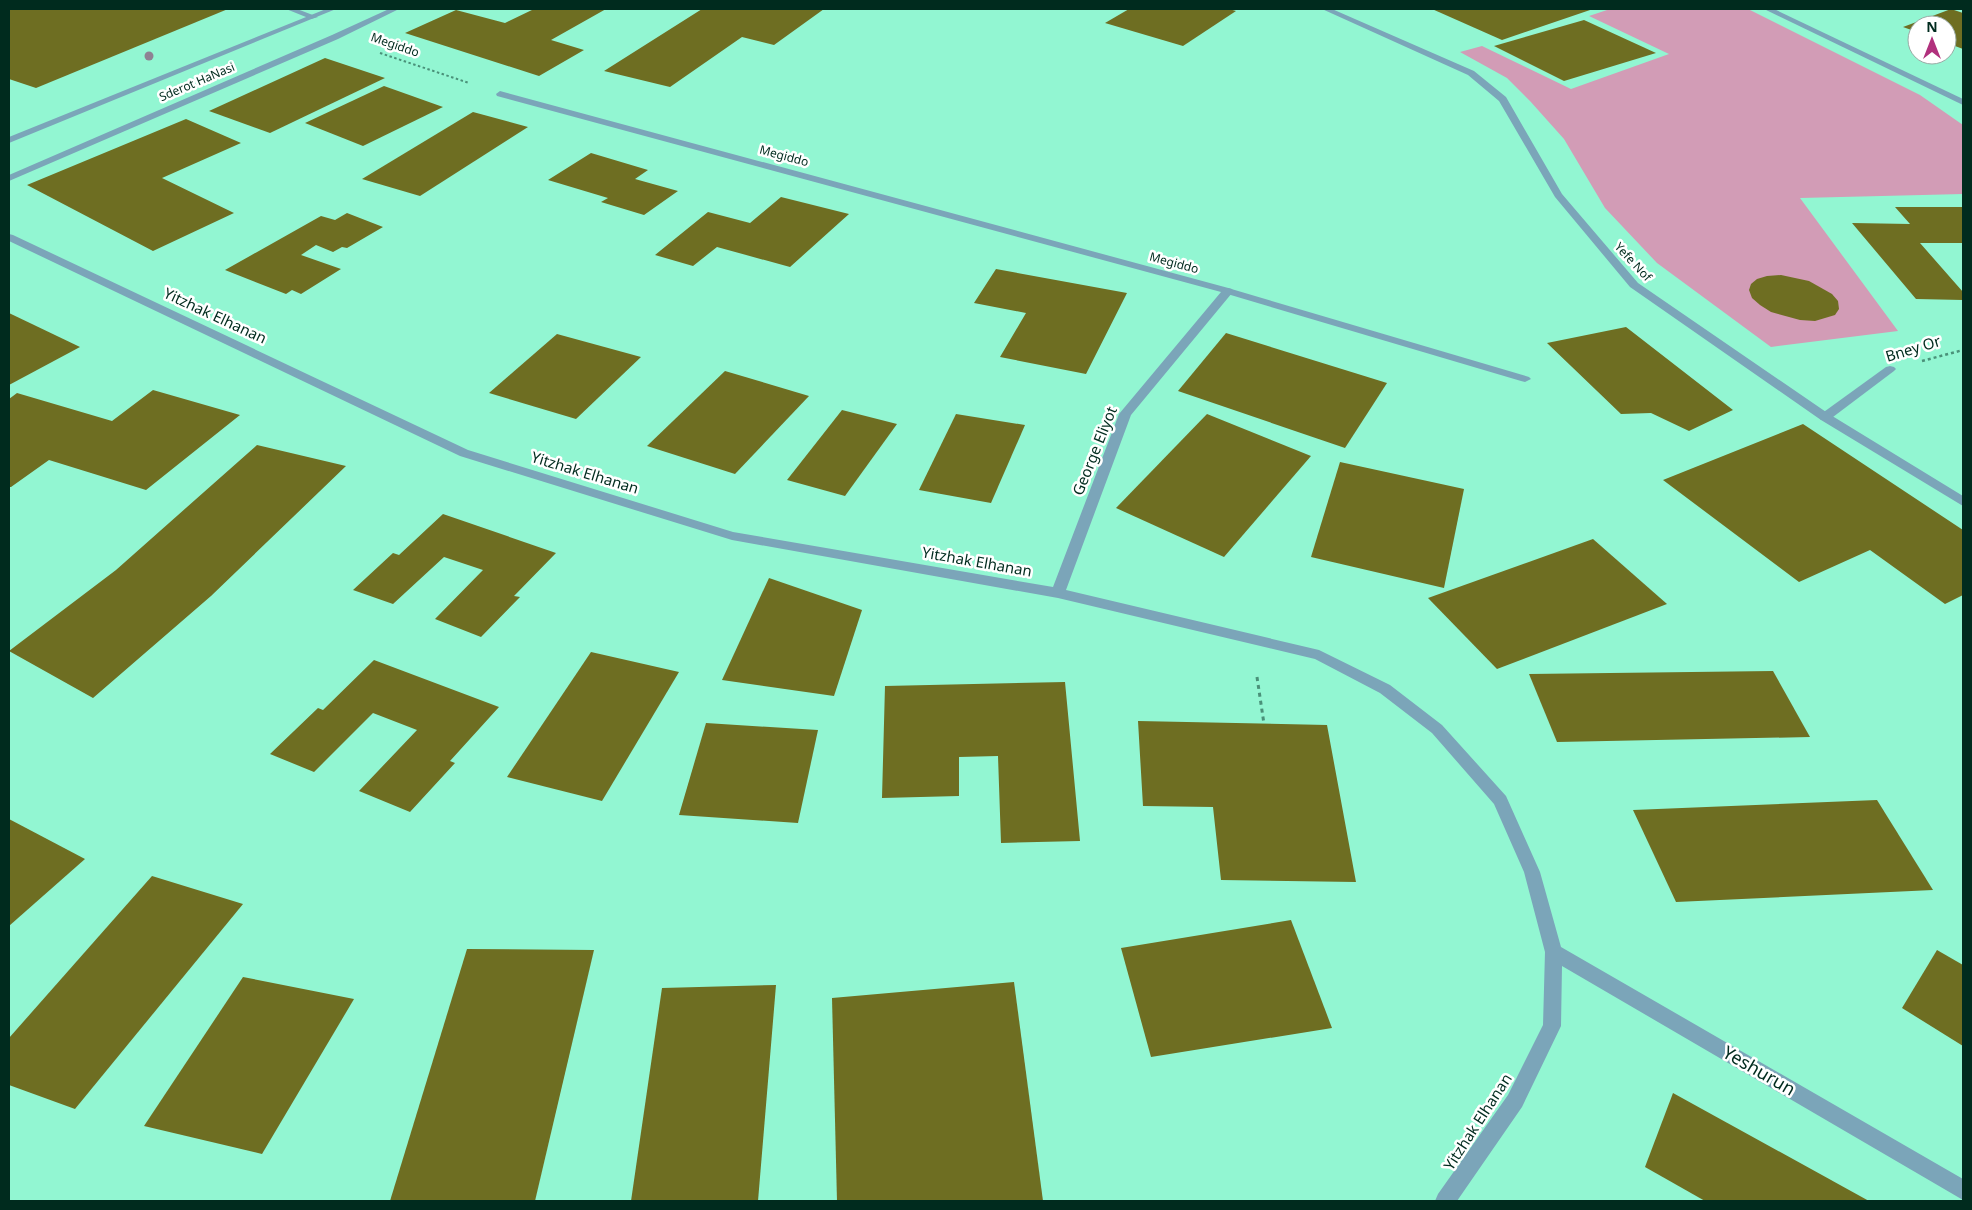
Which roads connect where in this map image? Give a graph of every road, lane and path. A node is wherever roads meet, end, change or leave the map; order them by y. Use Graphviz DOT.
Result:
graph roads {
  1 [pos="290,9"];
  2 [pos="332,9"];
  3 [pos="395,9"];
  4 [pos="1326,9"];
  5 [pos="1768,9"];
  6 [pos="314,17"];
  7 [pos="335,38"];
  8 [pos="500,94"];
  9 [pos="1963,102"];
  10 [pos="9,140"];
  11 [pos="9,178"];
  12 [pos="9,237"];
  13 [pos="1228,291"];
  14 [pos="1963,350"];
  15 [pos="1890,369"];
  16 [pos="1524,379"];
  17 [pos="1824,417"];
  18 [pos="1963,502"];
  19 [pos="1058,593"];
  20 [pos="1251,639"];
  21 [pos="1264,724"];
  22 [pos="1554,952"];
  23 [pos="1963,1190"];
  24 [pos="1445,1201"];
  1 -- 6 [label="street"];
  2 -- 6 [label="street, Sderot HaNasi"];
  3 -- 7 [label="street, Sderot HaNasi"];
  4 -- 17 [label="street, Yefe Nof"];
  5 -- 9 [label="street"];
  6 -- 10 [label="street, Sderot HaNasi"];
  7 -- 8 [label="path, Megiddo"];
  7 -- 11 [label="street, Sderot HaNasi"];
  8 -- 13 [label="street, Megiddo"];
  12 -- 19 [label="street, Yitzhak Elhanan"];
  13 -- 16 [label="lane"];
  13 -- 19 [label="street, George Eliyot"];
  14 -- 15 [label="path, Bney Or"];
  15 -- 17 [label="street, Bney Or"];
  17 -- 18 [label="street, Yefe Nof"];
  19 -- 20 [label="street, Yitzhak Elhanan"];
  20 -- 21 [label="path"];
  20 -- 22 [label="street, Yitzhak Elhanan"];
  22 -- 23 [label="street, Yeshurun"];
  22 -- 24 [label="street, Yitzhak Elhanan"];
}
